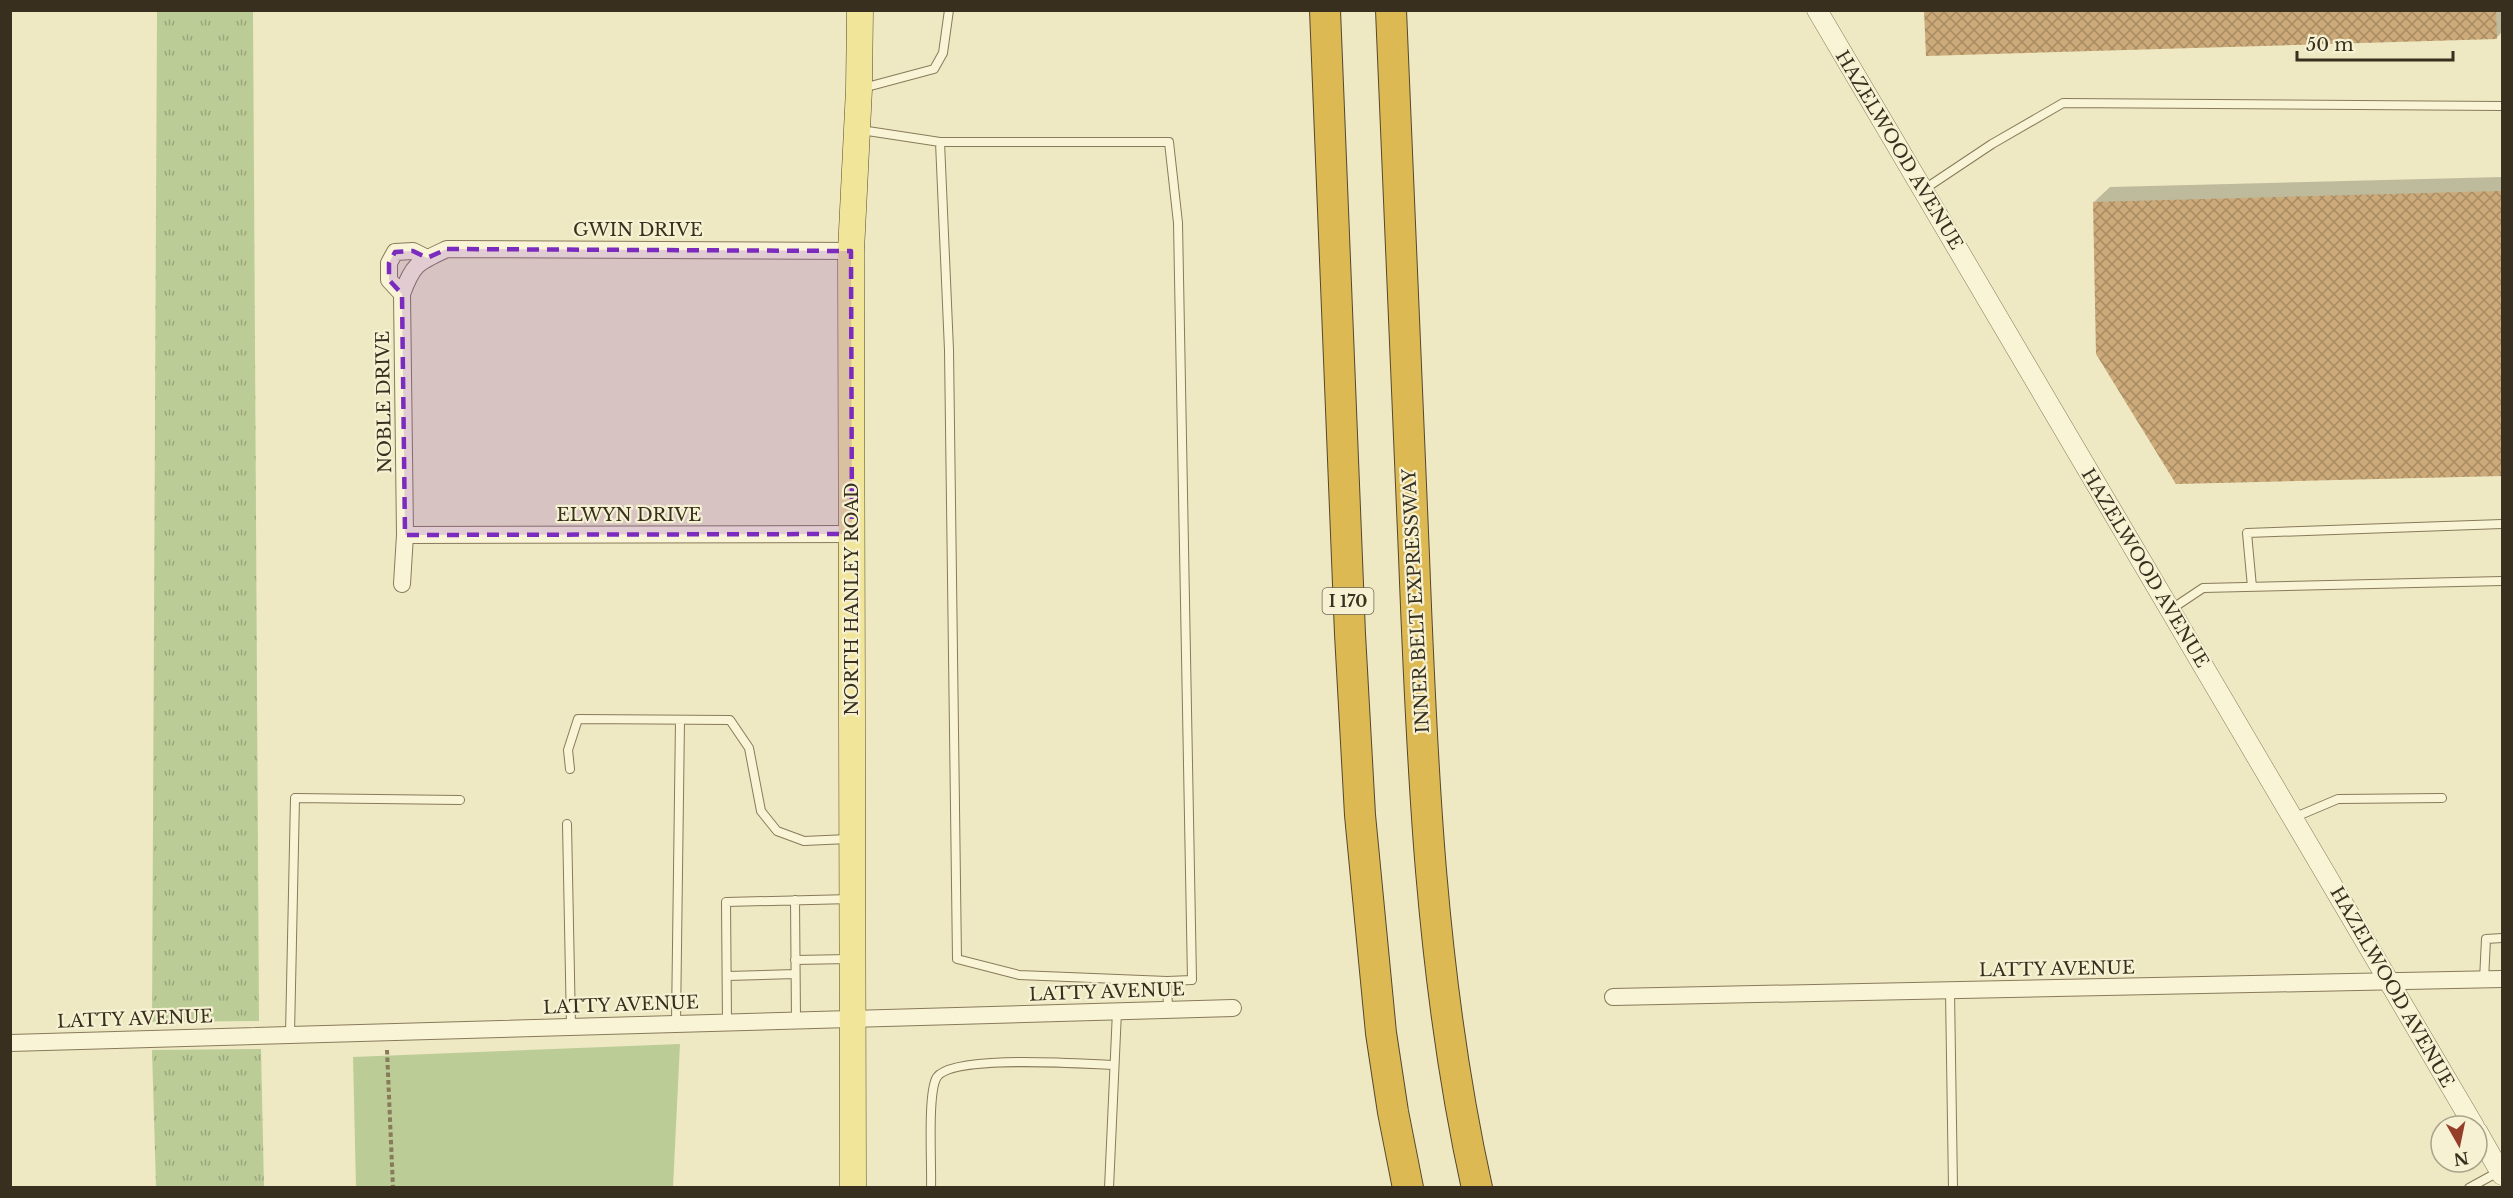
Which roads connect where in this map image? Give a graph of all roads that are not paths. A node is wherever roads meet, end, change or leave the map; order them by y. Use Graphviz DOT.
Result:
graph roads {
  1 [pos="860,10"];
  2 [pos="949,10"];
  3 [pos="1325,10"];
  4 [pos="1391,10"];
  5 [pos="1817,10"];
  6 [pos="859,89"];
  7 [pos="2502,105"];
  8 [pos="857,130"];
  9 [pos="940,142"];
  10 [pos="1922,190"];
  11 [pos="851,251"];
  12 [pos="427,258"];
  13 [pos="411,269"];
  14 [pos="402,294"];
  15 [pos="2502,524"];
  16 [pos="852,534"];
  17 [pos="405,535"];
  18 [pos="2502,581"];
  19 [pos="402,584"];
  20 [pos="2252,587"];
  21 [pos="2170,610"];
  22 [pos="680,720"];
  23 [pos="570,769"];
  24 [pos="2442,798"];
  25 [pos="460,800"];
  26 [pos="2293,818"];
  27 [pos="567,824"];
  28 [pos="852,839"];
  29 [pos="851,899"];
  30 [pos="795,900"];
  31 [pos="2502,938"];
  32 [pos="852,959"];
  33 [pos="795,960"];
  34 [pos="795,974"];
  35 [pos="727,976"];
  36 [pos="2502,979"];
  37 [pos="2484,980"];
  38 [pos="1167,981"];
  39 [pos="2389,982"];
  40 [pos="1950,991"];
  41 [pos="1613,997"];
  42 [pos="1233,1008"];
  43 [pos="1168,1010"];
  44 [pos="1117,1011"];
  45 [pos="851,1018"];
  46 [pos="796,1020"];
  47 [pos="727,1022"];
  48 [pos="676,1023"];
  49 [pos="571,1026"];
  50 [pos="290,1034"];
  51 [pos="10,1043"];
  52 [pos="1114,1065"];
  53 [pos="2467,1114"];
  54 [pos="2489,1152"];
  55 [pos="2501,1173"];
  56 [pos="852,1188"];
  57 [pos="932,1188"];
  58 [pos="1109,1188"];
  59 [pos="1408,1188"];
  60 [pos="1477,1188"];
  61 [pos="1953,1188"];
  62 [pos="2469,1188"];
  1 -- 6 [label="main road, NORTH HANLEY ROAD"];
  2 -- 6 [label="lane"];
  3 -- 59 [label="highway, I 170"];
  4 -- 60 [label="highway, INNER BELT EXPRESSWAY"];
  5 -- 10 [label="street, HAZELWOOD AVENUE"];
  6 -- 8 [label="main road, NORTH HANLEY ROAD"];
  7 -- 10 [label="lane"];
  8 -- 9 [label="lane"];
  8 -- 11 [label="main road, NORTH HANLEY ROAD"];
  9 -- 38 [label="lane"];
  9 -- 38 [label="lane"];
  10 -- 21 [label="street, HAZELWOOD AVENUE"];
  11 -- 12 [label="street, GWIN DRIVE"];
  11 -- 16 [label="main road, NORTH HANLEY ROAD"];
  12 -- 13 [label="street, GWIN DRIVE"];
  12 -- 14 [label="street"];
  13 -- 14 [label="street, NOBLE DRIVE"];
  14 -- 17 [label="street, NOBLE DRIVE"];
  15 -- 20 [label="lane"];
  16 -- 17 [label="street, ELWYN DRIVE"];
  16 -- 28 [label="main road, NORTH HANLEY ROAD"];
  17 -- 19 [label="street, NOBLE DRIVE"];
  18 -- 20 [label="lane"];
  20 -- 21 [label="lane"];
  21 -- 26 [label="street, HAZELWOOD AVENUE"];
  22 -- 23 [label="lane"];
  22 -- 28 [label="lane"];
  22 -- 48 [label="lane"];
  24 -- 26 [label="lane"];
  25 -- 50 [label="lane"];
  26 -- 39 [label="street, HAZELWOOD AVENUE"];
  27 -- 49 [label="lane"];
  28 -- 29 [label="main road, NORTH HANLEY ROAD"];
  29 -- 30 [label="lane"];
  29 -- 32 [label="main road, NORTH HANLEY ROAD"];
  30 -- 33 [label="lane"];
  30 -- 35 [label="lane"];
  31 -- 37 [label="lane"];
  32 -- 33 [label="lane"];
  32 -- 45 [label="main road, NORTH HANLEY ROAD"];
  33 -- 34 [label="lane"];
  34 -- 35 [label="lane"];
  34 -- 46 [label="lane"];
  35 -- 47 [label="lane"];
  36 -- 37 [label="street, LATTY AVENUE"];
  37 -- 39 [label="street, LATTY AVENUE"];
  38 -- 43 [label="lane"];
  39 -- 40 [label="street, LATTY AVENUE"];
  39 -- 53 [label="street, HAZELWOOD AVENUE"];
  40 -- 41 [label="street, LATTY AVENUE"];
  40 -- 61 [label="lane"];
  42 -- 43 [label="street, LATTY AVENUE"];
  43 -- 44 [label="street, LATTY AVENUE"];
  44 -- 45 [label="street, LATTY AVENUE"];
  44 -- 52 [label="lane"];
  45 -- 46 [label="street, LATTY AVENUE"];
  45 -- 56 [label="main road, NORTH HANLEY ROAD"];
  46 -- 47 [label="street, LATTY AVENUE"];
  47 -- 48 [label="street, LATTY AVENUE"];
  48 -- 49 [label="street, LATTY AVENUE"];
  49 -- 50 [label="street, LATTY AVENUE"];
  50 -- 51 [label="street, LATTY AVENUE"];
  52 -- 57 [label="lane"];
  52 -- 58 [label="lane"];
  54 -- 55 [label="street"];
  55 -- 62 [label="lane"];
}
